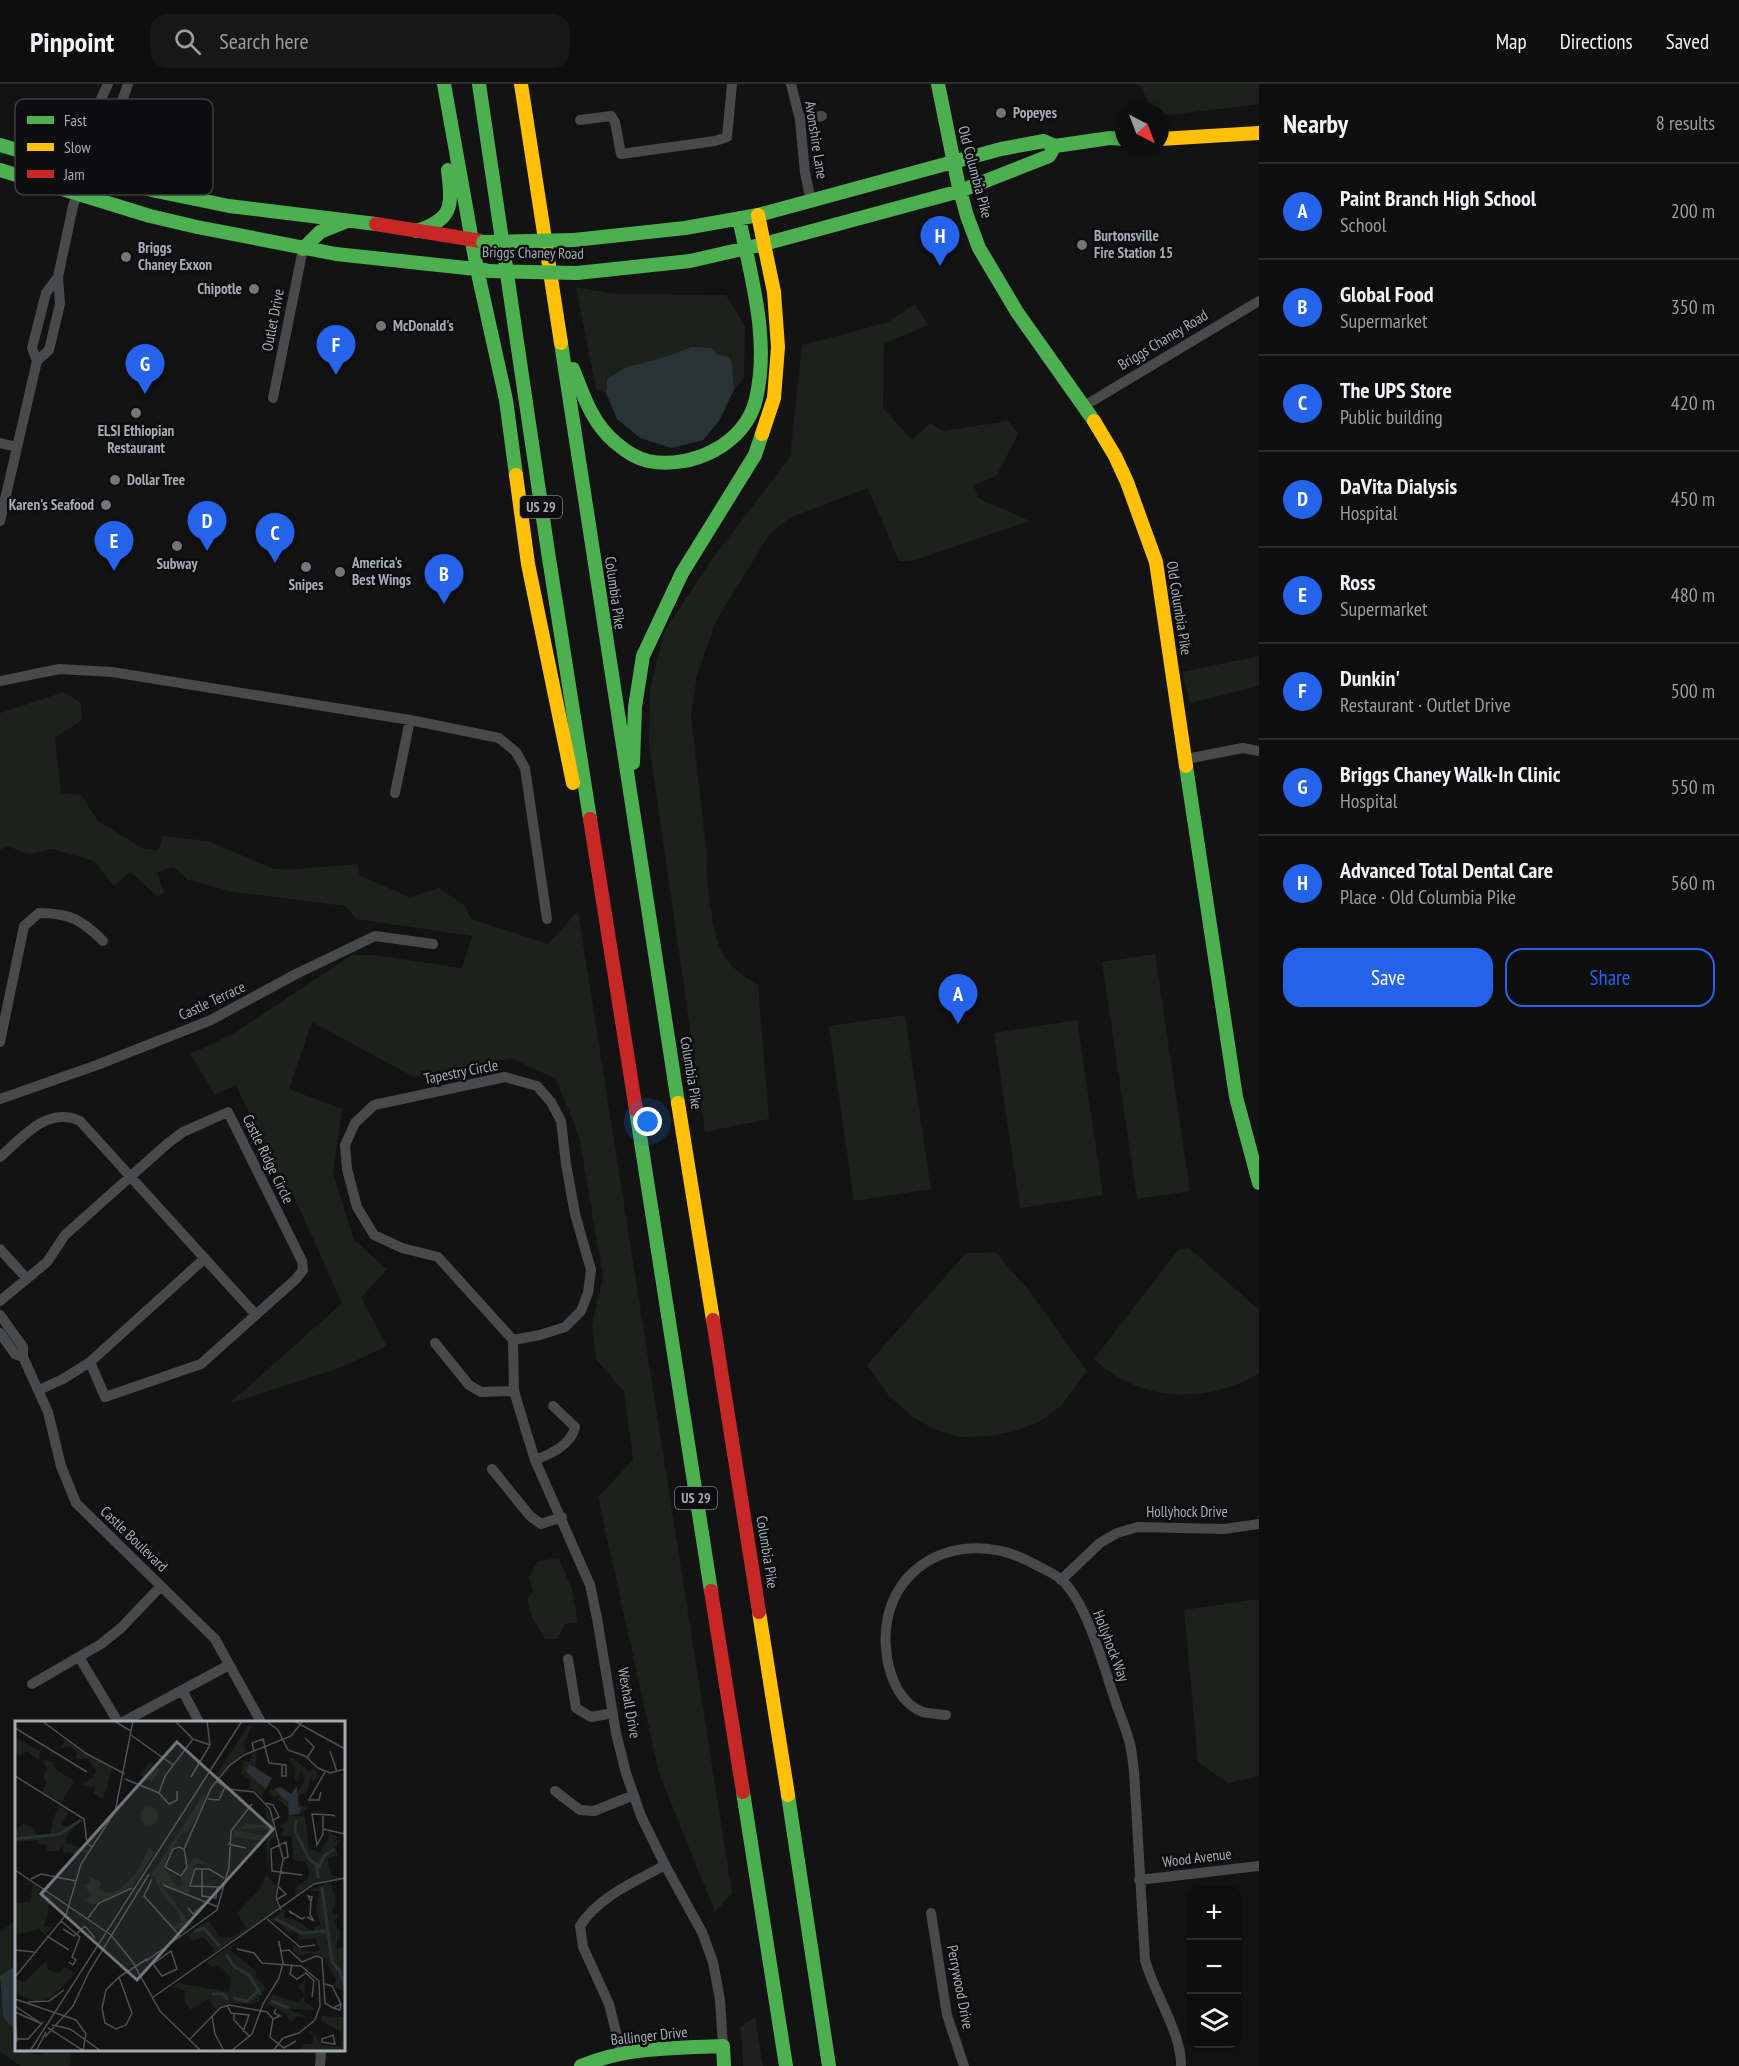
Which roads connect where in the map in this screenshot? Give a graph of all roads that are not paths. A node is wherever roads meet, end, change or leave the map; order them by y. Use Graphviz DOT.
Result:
graph roads {
  1 [pos="108,84"];
  2 [pos="128,84"];
  3 [pos="439,84"];
  4 [pos="444,84"];
  5 [pos="479,84"];
  6 [pos="521,84"];
  7 [pos="732,84"];
  8 [pos="791,84"];
  9 [pos="938,84"];
  10 [pos="101,99"];
  11 [pos="123,99"];
  12 [pos="822,116"];
  13 [pos="580,120"];
  14 [pos="800,120"];
  15 [pos="1259,133"];
  16 [pos="1115,138"];
  17 [pos="1169,138"];
  18 [pos="0,145"];
  19 [pos="1055,146"];
  20 [pos="15,149"];
  21 [pos="953,164"];
  22 [pos="0,170"];
  23 [pos="15,174"];
  24 [pos="960,191"];
  25 [pos="77,195"];
  26 [pos="84,195"];
  27 [pos="175,195"];
  28 [pos="811,201"];
  29 [pos="758,215"];
  30 [pos="739,218"];
  31 [pos="350,220"];
  32 [pos="416,231"];
  33 [pos="478,241"];
  34 [pos="764,244"];
  35 [pos="303,249"];
  36 [pos="745,249"];
  37 [pos="483,270"];
  38 [pos="58,277"];
  39 [pos="1259,301"];
  40 [pos="562,344"];
  41 [pos="37,361"];
  42 [pos="273,398"];
  43 [pos="1084,406"];
  44 [pos="0,444"];
  45 [pos="17,447"];
  46 [pos="0,462"];
  47 [pos="12,465"];
  48 [pos="0,521"];
  49 [pos="1,681"];
  50 [pos="410,720"];
  51 [pos="1259,751"];
  52 [pos="1186,759"];
  53 [pos="395,794"];
  54 [pos="632,808"];
  55 [pos="547,919"];
  56 [pos="607,929"];
  57 [pos="103,940"];
  58 [pos="433,944"];
  59 [pos="0,1042"];
  60 [pos="1,1096"];
  61 [pos="0,1157"];
  62 [pos="129,1177"];
  63 [pos="1259,1183"];
  64 [pos="0,1249"];
  65 [pos="204,1259"];
  66 [pos="27,1278"];
  67 [pos="0,1301"];
  68 [pos="0,1315"];
  69 [pos="256,1315"];
  70 [pos="0,1333"];
  71 [pos="513,1340"];
  72 [pos="435,1344"];
  73 [pos="23,1357"];
  74 [pos="90,1362"];
  75 [pos="39,1390"];
  76 [pos="514,1391"];
  77 [pos="553,1406"];
  78 [pos="536,1460"];
  79 [pos="492,1469"];
  80 [pos="562,1517"];
  81 [pos="1259,1524"];
  82 [pos="1061,1580"];
  83 [pos="161,1586"];
  84 [pos="78,1657"];
  85 [pos="568,1659"];
  86 [pos="229,1665"];
  87 [pos="32,1684"];
  88 [pos="182,1690"];
  89 [pos="613,1713"];
  90 [pos="946,1715"];
  91 [pos="117,1721"];
  92 [pos="125,1721"];
  93 [pos="198,1721"];
  94 [pos="260,1721"];
  95 [pos="555,1791"];
  96 [pos="634,1795"];
  97 [pos="665,1865"];
  98 [pos="1259,1866"];
  99 [pos="1139,1880"];
  100 [pos="931,1913"];
  101 [pos="723,2046"];
  102 [pos="321,2051"];
  103 [pos="621,2052"];
  104 [pos="320,2066"];
  105 [pos="581,2066"];
  106 [pos="724,2066"];
  107 [pos="786,2066"];
  108 [pos="829,2066"];
  109 [pos="964,2066"];
  110 [pos="1180,2066"];
  1 -- 10 [label="street"];
  2 -- 11 [label="street"];
  3 -- 32 [label="main road"];
  4 -- 33 [label="main road"];
  5 -- 56 [label="main road, US 29"];
  6 -- 40 [label="main road, Columbia Pike / US 29"];
  7 -- 13 [label="street"];
  8 -- 14 [label="street, Avonshire Lane"];
  9 -- 21 [label="main road, Old Columbia Pike"];
  12 -- 14 [label="street"];
  14 -- 28 [label="street, Avonshire Lane"];
  15 -- 17 [label="main road"];
  16 -- 19 [label="main road, Briggs Chaney Road"];
  18 -- 20 [label="main road, Briggs Chaney Road"];
  19 -- 21 [label="main road, Briggs Chaney Road"];
  19 -- 24 [label="main road, Briggs Chaney Road"];
  21 -- 24 [label="main road, Old Columbia Pike"];
  21 -- 28 [label="main road, Briggs Chaney Road"];
  22 -- 23 [label="main road, Briggs Chaney Road"];
  24 -- 34 [label="main road, Briggs Chaney Road"];
  24 -- 43 [label="main road, Old Columbia Pike"];
  25 -- 38 [label="street"];
  26 -- 35 [label="main road, Briggs Chaney Road"];
  27 -- 31 [label="main road, Briggs Chaney Road"];
  28 -- 29 [label="main road, Briggs Chaney Road"];
  29 -- 30 [label="main road, Briggs Chaney Road"];
  29 -- 34 [label="main road"];
  30 -- 33 [label="main road, Briggs Chaney Road, bridge"];
  30 -- 36 [label="main road"];
  31 -- 32 [label="main road, Briggs Chaney Road"];
  31 -- 35 [label="main road"];
  32 -- 33 [label="main road, Briggs Chaney Road"];
  33 -- 37 [label="main road"];
  34 -- 36 [label="main road, Briggs Chaney Road"];
  34 -- 54 [label="main road"];
  35 -- 37 [label="main road, Briggs Chaney Road"];
  35 -- 42 [label="street, Outlet Drive"];
  36 -- 37 [label="main road, Briggs Chaney Road, bridge"];
  36 -- 40 [label="main road"];
  37 -- 56 [label="main road"];
  38 -- 41 [label="street"];
  38 -- 41 [label="street"];
  39 -- 43 [label="street, Briggs Chaney Road"];
  40 -- 54 [label="main road, Columbia Pike / US 29"];
  41 -- 45 [label="street"];
  43 -- 52 [label="main road, Old Columbia Pike"];
  44 -- 45 [label="street"];
  45 -- 47 [label="street"];
  46 -- 47 [label="street"];
  47 -- 48 [label="street"];
  49 -- 50 [label="street"];
  50 -- 53 [label="street"];
  50 -- 55 [label="street"];
  51 -- 52 [label="street"];
  52 -- 63 [label="main road, Old Columbia Pike"];
  54 -- 108 [label="main road, Columbia Pike / US 29"];
  56 -- 107 [label="main road, US 29"];
  57 -- 59 [label="street"];
  58 -- 60 [label="street, Castle Terrace"];
  61 -- 62 [label="street"];
  62 -- 65 [label="street"];
  62 -- 66 [label="street, Castle Ridge Circle"];
  62 -- 69 [label="street, Castle Ridge Circle"];
  64 -- 66 [label="street"];
  65 -- 69 [label="street"];
  65 -- 74 [label="street"];
  66 -- 67 [label="street, Castle Ridge Circle"];
  68 -- 73 [label="street, Castle Boulevard"];
  69 -- 74 [label="street, Castle Ridge Circle"];
  70 -- 73 [label="street, Castle Boulevard"];
  71 -- 71 [label="street, Tapestry Circle"];
  71 -- 76 [label="street, Wexhall Drive"];
  72 -- 76 [label="street"];
  73 -- 75 [label="street, Castle Boulevard"];
  74 -- 75 [label="street"];
  75 -- 83 [label="street, Castle Boulevard"];
  76 -- 78 [label="street, Wexhall Drive"];
  77 -- 78 [label="street"];
  78 -- 80 [label="street, Wexhall Drive"];
  79 -- 80 [label="street"];
  80 -- 89 [label="street, Wexhall Drive"];
  81 -- 82 [label="street, Hollyhock Drive"];
  82 -- 90 [label="street, Hollyhock Way"];
  82 -- 99 [label="street, Hollyhock Way"];
  83 -- 84 [label="street"];
  83 -- 86 [label="street, Castle Boulevard"];
  84 -- 87 [label="street"];
  84 -- 91 [label="street"];
  85 -- 89 [label="street"];
  86 -- 88 [label="street"];
  86 -- 94 [label="street, Castle Boulevard"];
  88 -- 92 [label="street"];
  88 -- 93 [label="street"];
  89 -- 96 [label="street, Wexhall Drive"];
  95 -- 96 [label="street"];
  96 -- 97 [label="street, Wexhall Drive"];
  97 -- 101 [label="street, Wexhall Drive"];
  97 -- 103 [label="street"];
  98 -- 99 [label="street, Wood Avenue"];
  99 -- 110 [label="street, Hollyhock Way"];
  100 -- 109 [label="street, Perrywood Drive"];
  101 -- 103 [label="main road, Ballinger Drive"];
  101 -- 106 [label="main road, Wexhall Drive"];
  102 -- 104 [label="street"];
  103 -- 105 [label="main road, Ballinger Drive"];
}
